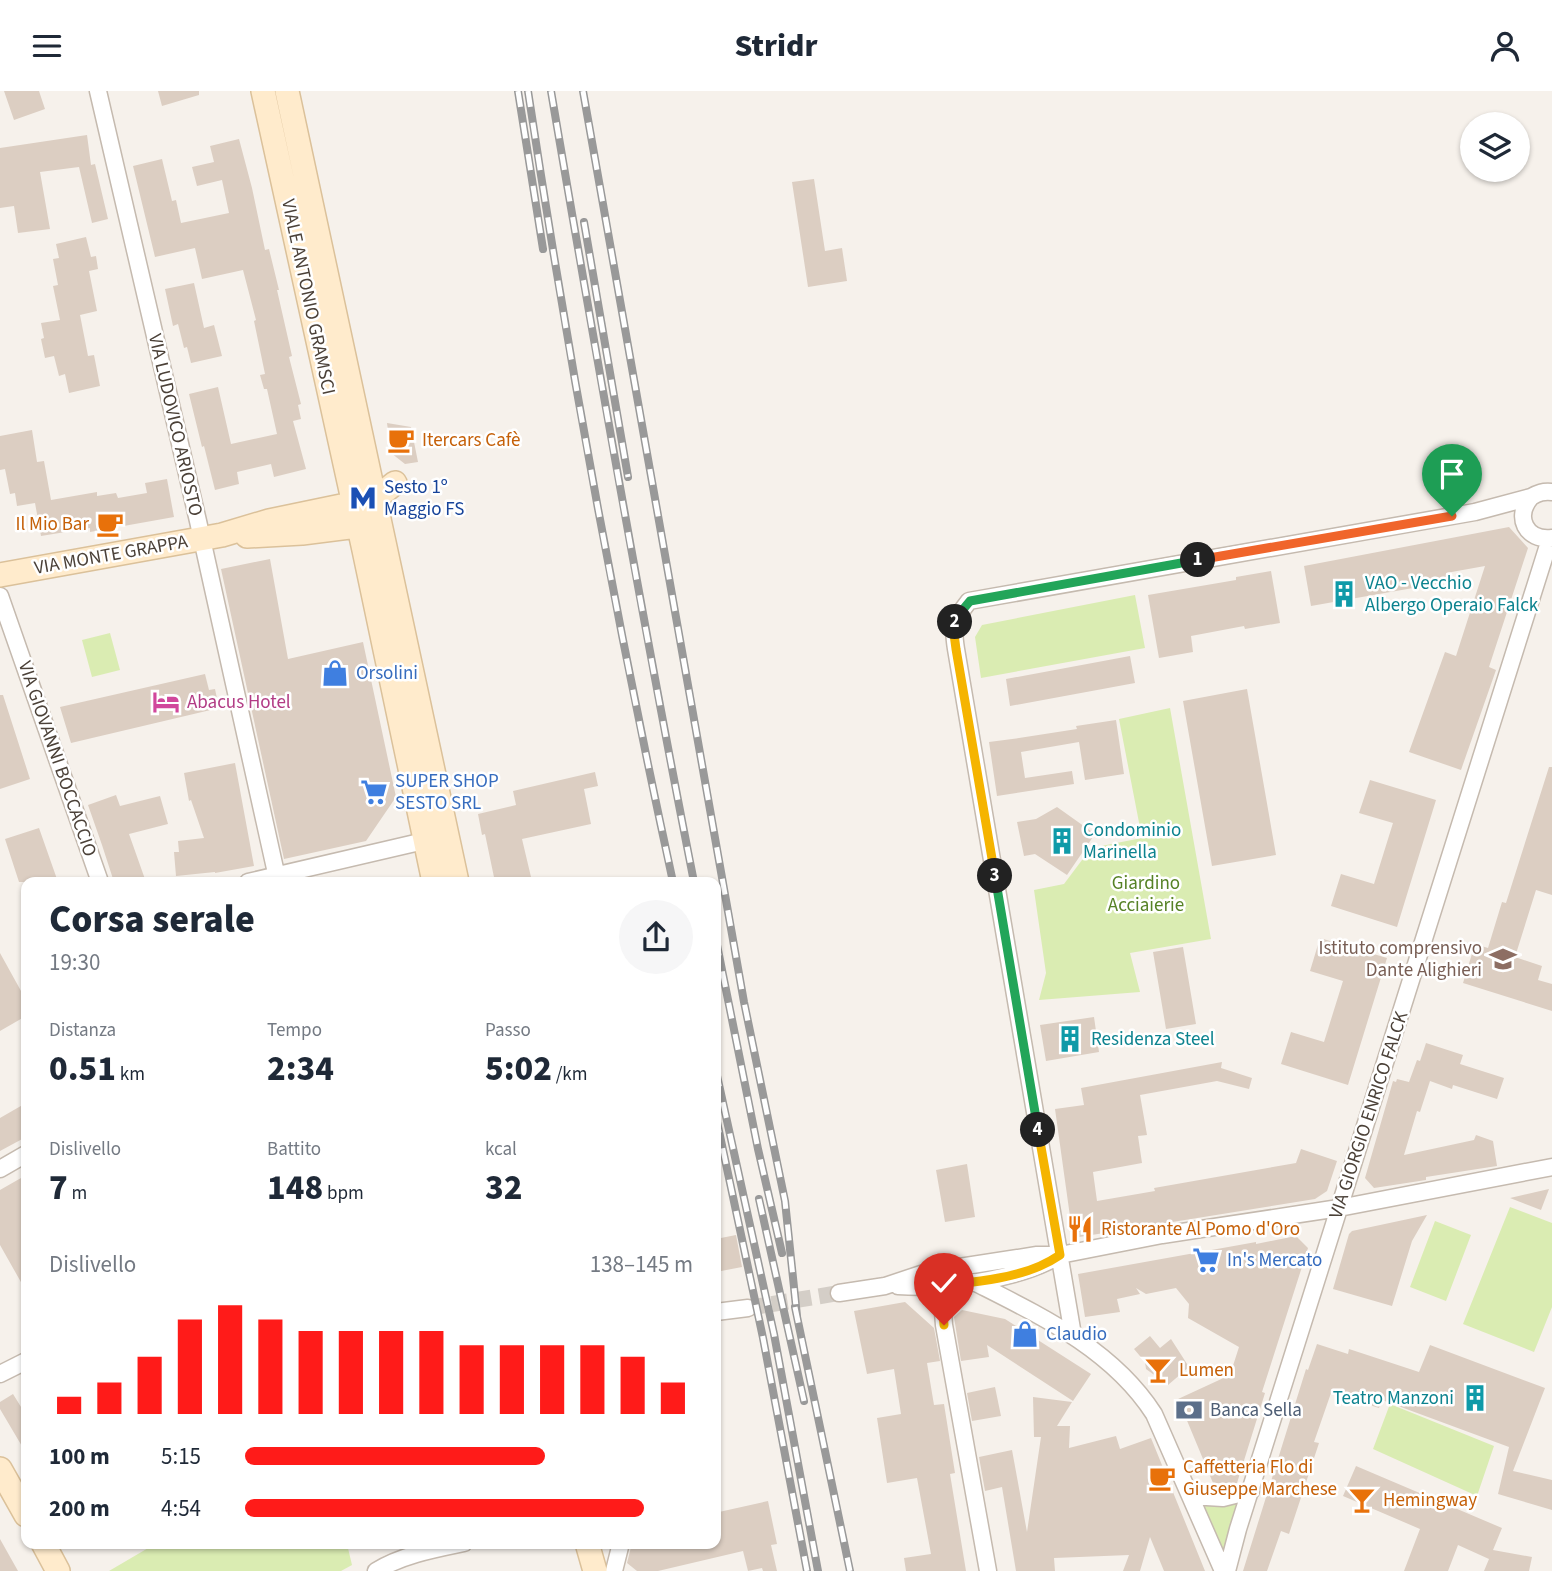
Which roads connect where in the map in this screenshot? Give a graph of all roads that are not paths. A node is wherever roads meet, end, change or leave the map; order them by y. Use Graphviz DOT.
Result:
graph roads {
  1 [pos="98,91"];
  2 [pos="263,91"];
  3 [pos="287,91"];
  4 [pos="369,469"];
  5 [pos="1552,492"];
  6 [pos="1531,497"];
  7 [pos="1475,512"];
  8 [pos="367,513"];
  9 [pos="1523,518"];
  10 [pos="212,537"];
  11 [pos="1551,538"];
  12 [pos="0,575"];
  13 [pos="0,596"];
  14 [pos="425,841"];
  15 [pos="98,877"];
  16 [pos="277,877"];
  17 [pos="285,877"];
  18 [pos="432,877"];
  19 [pos="456,877"];
  20 [pos="21,1157"];
  21 [pos="1552,1167"];
  22 [pos="0,1169"];
  23 [pos="1339,1208"];
  24 [pos="1060,1255"];
  25 [pos="993,1262"];
  26 [pos="974,1282"];
  27 [pos="885,1286"];
  28 [pos="941,1286"];
  29 [pos="839,1293"];
  30 [pos="748,1308"];
  31 [pos="721,1313"];
  32 [pos="1073,1335"];
  33 [pos="21,1364"];
  34 [pos="0,1374"];
  35 [pos="0,1469"];
  36 [pos="1251,1491"];
  37 [pos="1191,1496"];
  38 [pos="21,1506"];
  39 [pos="46,1549"];
  40 [pos="440,1549"];
  41 [pos="589,1549"];
  42 [pos="603,1549"];
  43 [pos="620,1549"];
  44 [pos="58,1571"];
  45 [pos="376,1571"];
  46 [pos="595,1571"];
  47 [pos="604,1571"];
  48 [pos="614,1571"];
  49 [pos="988,1571"];
  50 [pos="1225,1571"];
  1 -- 10 [label="street, VIA LUDOVICO ARIOSTO"];
  2 -- 8 [label="main road, VIALE ANTONIO GRAMSCI"];
  3 -- 4 [label="main road, VIALE ANTONIO GRAMSCI"];
  4 -- 8 [label="main road, VIALE ANTONIO GRAMSCI"];
  4 -- 8 [label="main road"];
  5 -- 6 [label="street"];
  6 -- 7 [label="street"];
  6 -- 9 [label="street"];
  7 -- 9 [label="street"];
  7 -- 24 [label="street"];
  8 -- 10 [label="main road, VIA MONTE GRAPPA"];
  8 -- 14 [label="main road, VIALE ANTONIO GRAMSCI"];
  8 -- 19 [label="main road, VIALE ANTONIO GRAMSCI"];
  9 -- 11 [label="street"];
  10 -- 12 [label="main road, VIA MONTE GRAPPA"];
  10 -- 16 [label="street, VIA LUDOVICO ARIOSTO"];
  11 -- 23 [label="street, VIA GIORGIO ENRICO FALCK"];
  13 -- 15 [label="street, VIA GIOVANNI BOCCACCIO"];
  14 -- 17 [label="street"];
  14 -- 18 [label="main road, VIALE ANTONIO GRAMSCI"];
  20 -- 22 [label="street"];
  21 -- 23 [label="street"];
  23 -- 24 [label="street"];
  23 -- 36 [label="street, VIA GIORGIO ENRICO FALCK"];
  24 -- 25 [label="street"];
  24 -- 26 [label="street"];
  24 -- 32 [label="street"];
  25 -- 27 [label="street"];
  25 -- 28 [label="street"];
  26 -- 28 [label="street"];
  26 -- 32 [label="street"];
  27 -- 28 [label="street"];
  27 -- 29 [label="street"];
  28 -- 49 [label="street"];
  30 -- 31 [label="street"];
  32 -- 37 [label="street"];
  33 -- 34 [label="street"];
  35 -- 38 [label="main road"];
  36 -- 37 [label="street"];
  36 -- 50 [label="street, VIA GIORGIO ENRICO FALCK"];
  37 -- 50 [label="street"];
  39 -- 44 [label="main road"];
  40 -- 45 [label="street"];
  41 -- 46 [label="main road"];
  42 -- 47 [label="main road"];
  43 -- 48 [label="street"];
}
